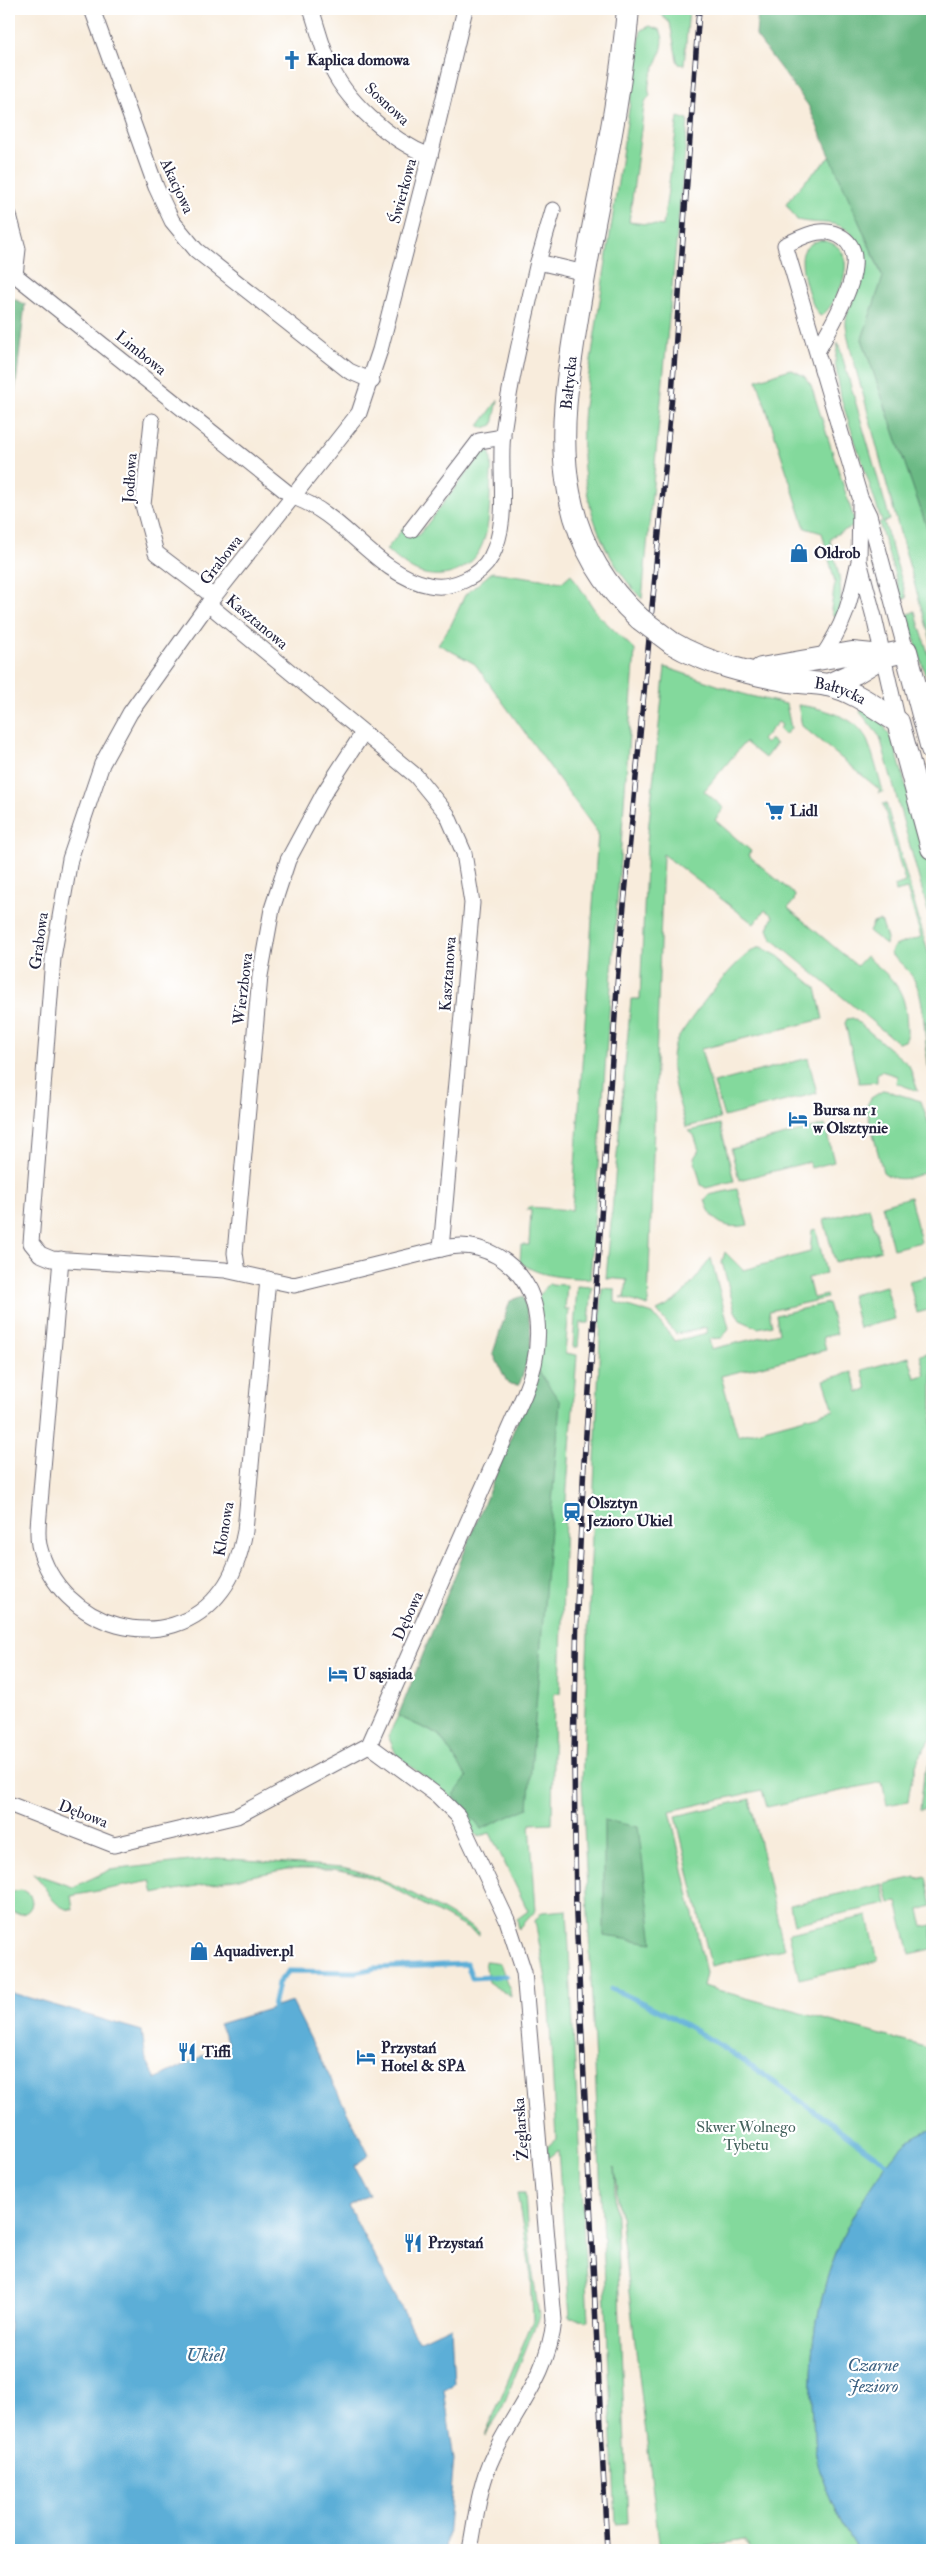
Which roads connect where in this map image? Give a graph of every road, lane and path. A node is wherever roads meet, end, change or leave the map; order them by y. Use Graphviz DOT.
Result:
graph roads {
  1 [pos="92,9"];
  2 [pos="312,9"];
  3 [pos="465,9"];
  4 [pos="628,9"];
  5 [pos="430,156"];
  6 [pos="553,210"];
  7 [pos="9,215"];
  8 [pos="538,262"];
  9 [pos="585,273"];
  10 [pos="12,274"];
  11 [pos="817,352"];
  12 [pos="372,381"];
  13 [pos="152,421"];
  14 [pos="503,437"];
  15 [pos="293,497"];
  16 [pos="860,497"];
  17 [pos="411,530"];
  18 [pos="859,561"];
  19 [pos="211,600"];
  20 [pos="906,651"];
  21 [pos="883,656"];
  22 [pos="821,659"];
  23 [pos="747,671"];
  24 [pos="828,685"];
  25 [pos="898,722"];
  26 [pos="363,733"];
  27 [pos="932,749"];
  28 [pos="932,848"];
  29 [pos="441,1249"];
  30 [pos="61,1259"];
  31 [pos="238,1272"];
  32 [pos="268,1279"];
  33 [pos="369,1745"];
  34 [pos="9,1804"];
  35 [pos="470,2550"];
  1 -- 12 [label="street, Akacjowa"];
  2 -- 5 [label="street, Sosnowa"];
  3 -- 5 [label="street, Świerkowa"];
  4 -- 9 [label="main road, Bałtycka"];
  5 -- 12 [label="street, Świerkowa"];
  6 -- 8 [label="street"];
  7 -- 10 [label="street, Limbowa"];
  8 -- 9 [label="street"];
  8 -- 14 [label="street"];
  9 -- 23 [label="main road, Bałtycka, bridge"];
  10 -- 15 [label="street, Limbowa"];
  11 -- 11 [label="street, Bałtycka"];
  11 -- 16 [label="street, Bałtycka"];
  12 -- 15 [label="street, Grabowa"];
  13 -- 19 [label="street, Jodłowa"];
  14 -- 15 [label="street"];
  14 -- 17 [label="street"];
  15 -- 19 [label="street, Grabowa"];
  16 -- 18 [label="street, Bałtycka"];
  16 -- 20 [label="street, Bałtycka"];
  18 -- 21 [label="street, Bałtycka"];
  18 -- 22 [label="street, Bałtycka"];
  19 -- 26 [label="street, Kasztanowa"];
  19 -- 30 [label="street, Grabowa"];
  20 -- 21 [label="main road, Bałtycka"];
  20 -- 27 [label="main road, Bałtycka"];
  21 -- 22 [label="main road, Bałtycka"];
  21 -- 24 [label="main road"];
  21 -- 25 [label="street, Bałtycka"];
  22 -- 23 [label="main road, Bałtycka"];
  23 -- 24 [label="main road, Bałtycka"];
  24 -- 25 [label="main road, Bałtycka"];
  25 -- 28 [label="main road, Bałtycka"];
  26 -- 29 [label="street, Kasztanowa"];
  26 -- 31 [label="street, Wierzbowa"];
  29 -- 32 [label="street"];
  29 -- 33 [label="street, Dębowa"];
  30 -- 31 [label="street, Grabowa"];
  30 -- 32 [label="street, Klonowa"];
  31 -- 32 [label="street"];
  33 -- 34 [label="street, Dębowa"];
  33 -- 35 [label="street, Żeglarska"];
}
